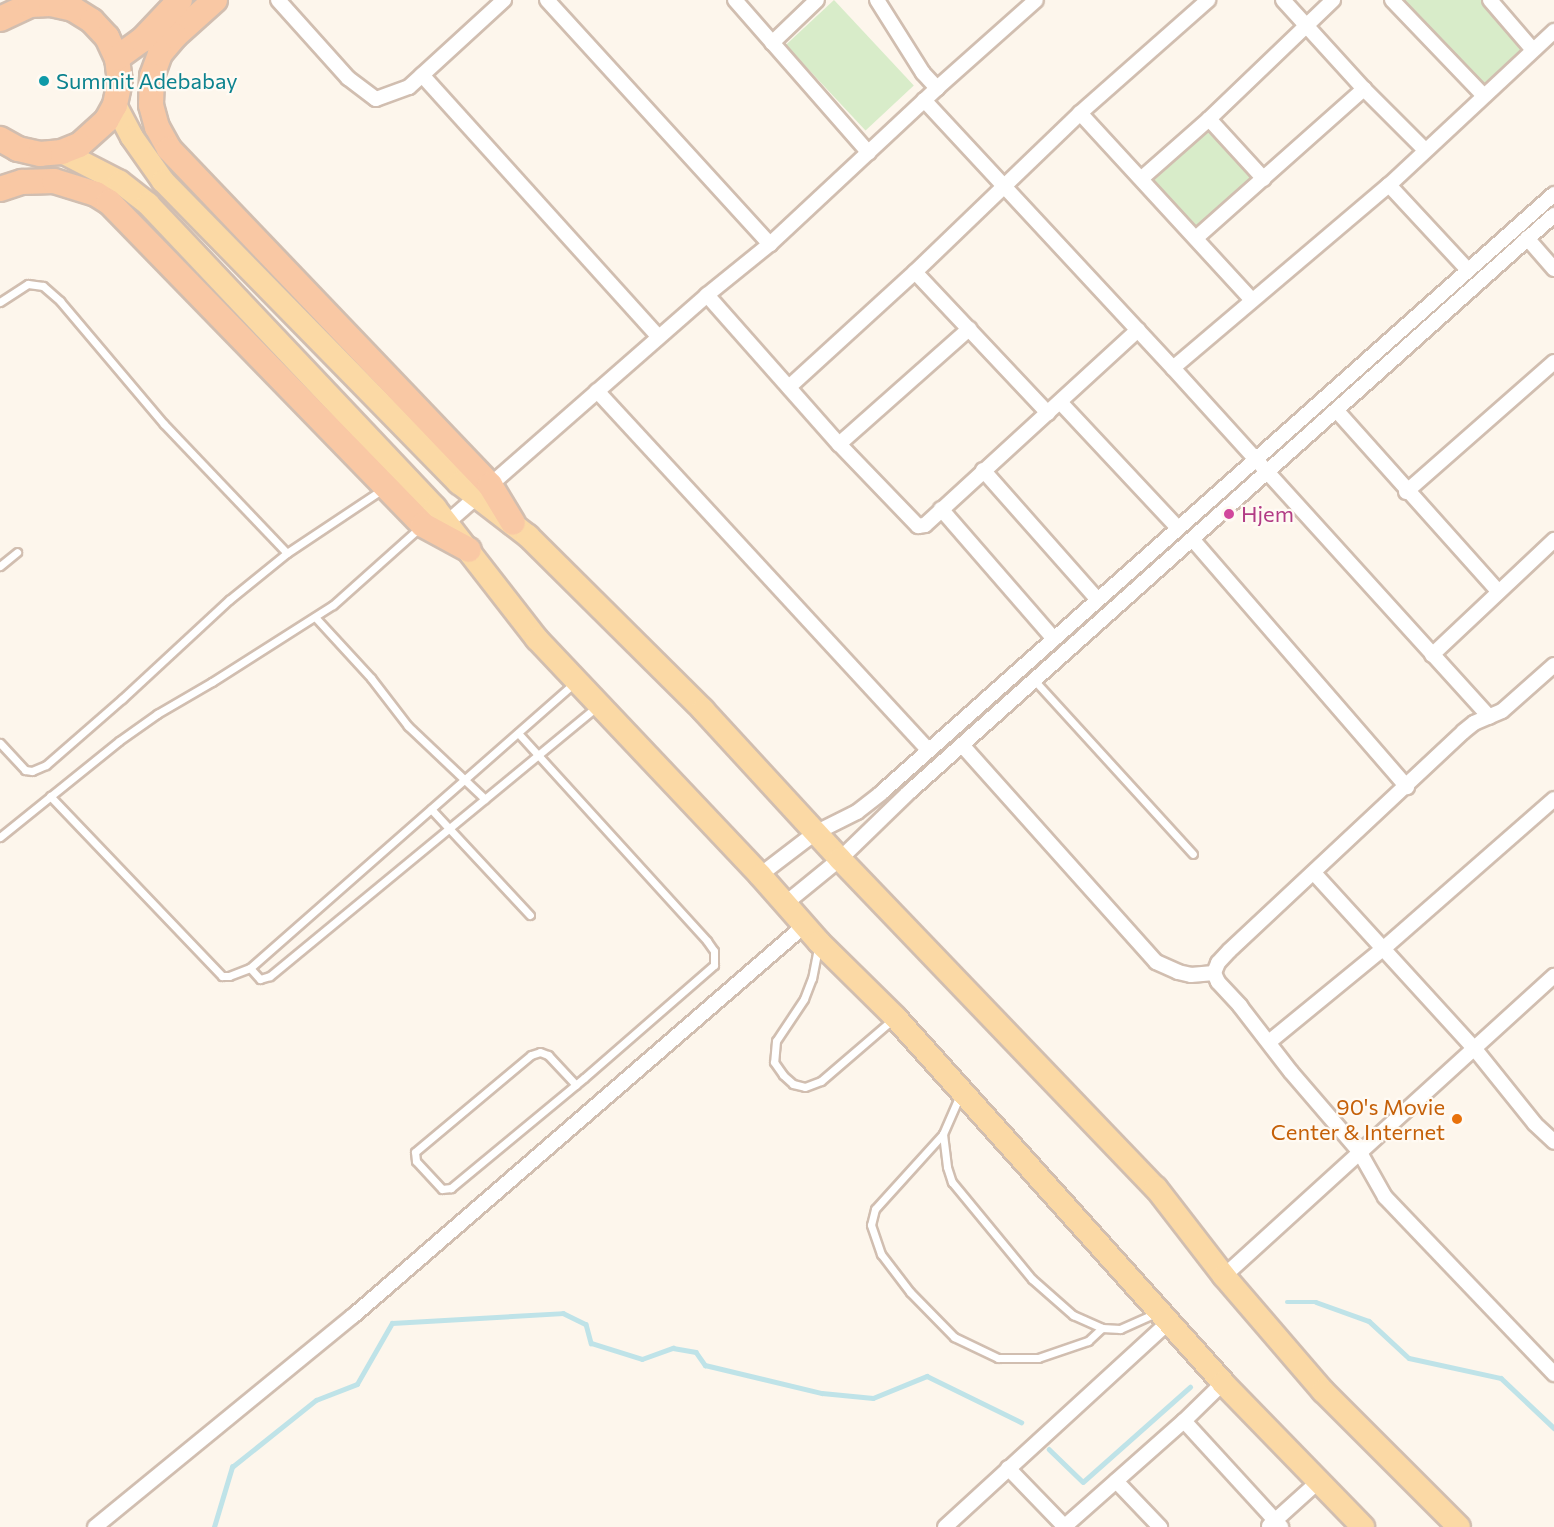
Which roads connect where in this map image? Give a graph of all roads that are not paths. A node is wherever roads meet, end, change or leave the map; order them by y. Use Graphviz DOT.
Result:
graph roads {
  1 [pos="180,0"];
  2 [pos="215,0"];
  3 [pos="278,0"];
  4 [pos="504,0"];
  5 [pos="547,0"];
  6 [pos="735,0"];
  7 [pos="817,0"];
  8 [pos="877,0"];
  9 [pos="1036,0"];
  10 [pos="1208,0"];
  11 [pos="1283,0"];
  12 [pos="1333,0"];
  13 [pos="1392,0"];
  14 [pos="1490,0"];
  15 [pos="41,2"];
  16 [pos="0,19"];
  17 [pos="1306,25"];
  18 [pos="1554,31"];
  19 [pos="772,43"];
  20 [pos="1533,50"];
  21 [pos="117,58"];
  22 [pos="422,75"];
  23 [pos="937,88"];
  24 [pos="1364,89"];
  25 [pos="1483,95"];
  26 [pos="924,100"];
  27 [pos="115,105"];
  28 [pos="1080,112"];
  29 [pos="1209,119"];
  30 [pos="6,150"];
  31 [pos="1425,150"];
  32 [pos="62,152"];
  33 [pos="869,153"];
  34 [pos="1142,178"];
  35 [pos="1264,178"];
  36 [pos="1389,185"];
  37 [pos="1005,186"];
  38 [pos="0,189"];
  39 [pos="1554,194"];
  40 [pos="1554,215"];
  41 [pos="1196,238"];
  42 [pos="1527,238"];
  43 [pos="770,244"];
  44 [pos="1554,269"];
  45 [pos="1468,270"];
  46 [pos="915,272"];
  47 [pos="707,295"];
  48 [pos="1251,300"];
  49 [pos="0,302"];
  50 [pos="969,329"];
  51 [pos="1138,330"];
  52 [pos="659,337"];
  53 [pos="1554,362"];
  54 [pos="1173,368"];
  55 [pos="789,387"];
  56 [pos="597,391"];
  57 [pos="1060,402"];
  58 [pos="1337,411"];
  59 [pos="1048,413"];
  60 [pos="839,444"];
  61 [pos="1254,458"];
  62 [pos="983,470"];
  63 [pos="1267,472"];
  64 [pos="386,487"];
  65 [pos="484,492"];
  66 [pos="1407,492"];
  67 [pos="941,509"];
  68 [pos="513,523"];
  69 [pos="435,527"];
  70 [pos="1178,528"];
  71 [pos="1193,540"];
  72 [pos="1554,540"];
  73 [pos="469,550"];
  74 [pos="17,552"];
  75 [pos="287,553"];
  76 [pos="0,567"];
  77 [pos="1498,591"];
  78 [pos="1097,599"];
  79 [pos="315,617"];
  80 [pos="1054,639"];
  81 [pos="1432,655"];
  82 [pos="1554,665"];
  83 [pos="577,681"];
  84 [pos="1035,681"];
  85 [pos="599,705"];
  86 [pos="1490,717"];
  87 [pos="518,734"];
  88 [pos="0,743"];
  89 [pos="962,745"];
  90 [pos="928,750"];
  91 [pos="537,756"];
  92 [pos="464,781"];
  93 [pos="1407,787"];
  94 [pos="50,796"];
  95 [pos="484,799"];
  96 [pos="1554,799"];
  97 [pos="432,809"];
  98 [pos="449,828"];
  99 [pos="815,833"];
  100 [pos="0,837"];
  101 [pos="1193,854"];
  102 [pos="840,859"];
  103 [pos="1314,873"];
  104 [pos="760,875"];
  105 [pos="786,903"];
  106 [pos="530,915"];
  107 [pos="812,934"];
  108 [pos="1384,948"];
  109 [pos="250,968"];
  110 [pos="1214,973"];
  111 [pos="1554,976"];
  112 [pos="895,1017"];
  113 [pos="1269,1042"];
  114 [pos="1474,1048"];
  115 [pos="576,1085"];
  116 [pos="961,1093"];
  117 [pos="944,1134"];
  118 [pos="1554,1142"];
  119 [pos="1359,1151"];
  120 [pos="1224,1276"];
  121 [pos="1164,1317"];
  122 [pos="1102,1328"];
  123 [pos="1554,1374"];
  124 [pos="1223,1383"];
  125 [pos="1184,1421"];
  126 [pos="1008,1468"];
  127 [pos="1116,1481"];
  128 [pos="1319,1481"];
  129 [pos="1274,1525"];
  130 [pos="95,1527"];
  131 [pos="945,1527"];
  132 [pos="1065,1527"];
  133 [pos="1160,1527"];
  134 [pos="1364,1527"];
  135 [pos="1458,1527"];
  1 -- 21 [label="highway"];
  2 -- 65 [label="highway"];
  3 -- 22 [label="street"];
  4 -- 22 [label="street"];
  5 -- 43 [label="street"];
  6 -- 19 [label="street"];
  7 -- 19 [label="street"];
  8 -- 23 [label="street"];
  9 -- 23 [label="street"];
  10 -- 28 [label="street"];
  11 -- 17 [label="street"];
  12 -- 17 [label="street"];
  13 -- 25 [label="street"];
  14 -- 20 [label="street"];
  15 -- 16 [label="highway"];
  15 -- 21 [label="highway"];
  17 -- 24 [label="street"];
  17 -- 29 [label="street"];
  18 -- 20 [label="street"];
  19 -- 33 [label="street"];
  20 -- 25 [label="street"];
  21 -- 27 [label="highway"];
  22 -- 52 [label="street"];
  23 -- 26 [label="street"];
  24 -- 31 [label="street"];
  24 -- 35 [label="street"];
  25 -- 31 [label="street"];
  26 -- 33 [label="street"];
  26 -- 37 [label="street"];
  27 -- 32 [label="highway"];
  27 -- 65 [label="main road"];
  28 -- 34 [label="street"];
  28 -- 37 [label="street"];
  29 -- 34 [label="street"];
  29 -- 35 [label="street"];
  30 -- 32 [label="highway"];
  31 -- 36 [label="street"];
  32 -- 69 [label="main road"];
  33 -- 43 [label="street"];
  34 -- 41 [label="street"];
  35 -- 41 [label="street"];
  36 -- 45 [label="street"];
  36 -- 48 [label="street"];
  37 -- 46 [label="street"];
  37 -- 51 [label="street"];
  38 -- 64 [label="highway"];
  39 -- 45 [label="street"];
  40 -- 42 [label="street"];
  41 -- 48 [label="street"];
  42 -- 44 [label="street"];
  42 -- 58 [label="street"];
  43 -- 47 [label="street"];
  45 -- 61 [label="street"];
  46 -- 50 [label="street"];
  46 -- 55 [label="street"];
  47 -- 52 [label="street"];
  47 -- 55 [label="street"];
  48 -- 54 [label="street"];
  49 -- 75 [label="lane"];
  50 -- 59 [label="street"];
  50 -- 60 [label="street"];
  51 -- 54 [label="street"];
  51 -- 57 [label="street"];
  52 -- 56 [label="street"];
  53 -- 66 [label="street"];
  54 -- 61 [label="street"];
  55 -- 60 [label="street"];
  56 -- 65 [label="street"];
  56 -- 90 [label="street"];
  57 -- 59 [label="street"];
  57 -- 70 [label="street"];
  58 -- 63 [label="street"];
  58 -- 66 [label="street"];
  59 -- 62 [label="street"];
  60 -- 67 [label="street"];
  61 -- 63 [label="street"];
  61 -- 70 [label="street"];
  62 -- 67 [label="street"];
  62 -- 78 [label="street"];
  63 -- 71 [label="street"];
  63 -- 81 [label="street"];
  64 -- 69 [label="highway"];
  64 -- 75 [label="lane"];
  65 -- 68 [label="highway"];
  65 -- 69 [label="street"];
  66 -- 77 [label="street"];
  67 -- 80 [label="street"];
  68 -- 99 [label="main road"];
  69 -- 73 [label="highway"];
  69 -- 79 [label="lane"];
  70 -- 78 [label="street"];
  71 -- 84 [label="street"];
  71 -- 93 [label="street"];
  72 -- 77 [label="street"];
  73 -- 83 [label="main road"];
  74 -- 76 [label="lane"];
  75 -- 88 [label="lane"];
  77 -- 81 [label="street"];
  78 -- 80 [label="street"];
  79 -- 92 [label="lane"];
  79 -- 94 [label="lane"];
  80 -- 90 [label="street"];
  81 -- 86 [label="street"];
  82 -- 86 [label="street"];
  83 -- 85 [label="main road"];
  83 -- 87 [label="lane"];
  84 -- 89 [label="street"];
  84 -- 101 [label="lane"];
  85 -- 91 [label="lane"];
  85 -- 104 [label="main road"];
  86 -- 93 [label="street"];
  87 -- 91 [label="lane"];
  87 -- 92 [label="lane"];
  89 -- 102 [label="street"];
  89 -- 110 [label="street"];
  90 -- 99 [label="street"];
  91 -- 95 [label="lane"];
  91 -- 115 [label="lane"];
  92 -- 95 [label="lane"];
  92 -- 97 [label="lane"];
  93 -- 103 [label="street"];
  94 -- 100 [label="lane"];
  94 -- 109 [label="lane"];
  95 -- 98 [label="lane"];
  96 -- 108 [label="street"];
  97 -- 98 [label="lane"];
  97 -- 109 [label="lane"];
  98 -- 106 [label="lane"];
  98 -- 109 [label="lane"];
  99 -- 102 [label="main road"];
  99 -- 104 [label="street"];
  102 -- 105 [label="street"];
  102 -- 120 [label="main road"];
  103 -- 108 [label="street"];
  103 -- 110 [label="street"];
  104 -- 105 [label="main road"];
  105 -- 107 [label="main road"];
  107 -- 112 [label="main road"];
  107 -- 112 [label="lane"];
  107 -- 130 [label="street"];
  108 -- 113 [label="street"];
  108 -- 114 [label="street"];
  110 -- 113 [label="street"];
  111 -- 114 [label="street"];
  112 -- 116 [label="main road"];
  113 -- 119 [label="street"];
  114 -- 118 [label="street"];
  114 -- 119 [label="street"];
  115 -- 115 [label="lane"];
  116 -- 117 [label="lane"];
  116 -- 121 [label="main road"];
  117 -- 122 [label="lane"];
  117 -- 122 [label="lane"];
  119 -- 120 [label="street"];
  119 -- 123 [label="street"];
  120 -- 135 [label="main road"];
  121 -- 122 [label="lane"];
  121 -- 124 [label="main road"];
  121 -- 126 [label="street"];
  124 -- 125 [label="street"];
  124 -- 128 [label="main road"];
  125 -- 127 [label="street"];
  125 -- 129 [label="street"];
  126 -- 131 [label="street"];
  126 -- 132 [label="street"];
  127 -- 132 [label="street"];
  127 -- 133 [label="street"];
  128 -- 129 [label="street"];
  128 -- 134 [label="main road"];
}
